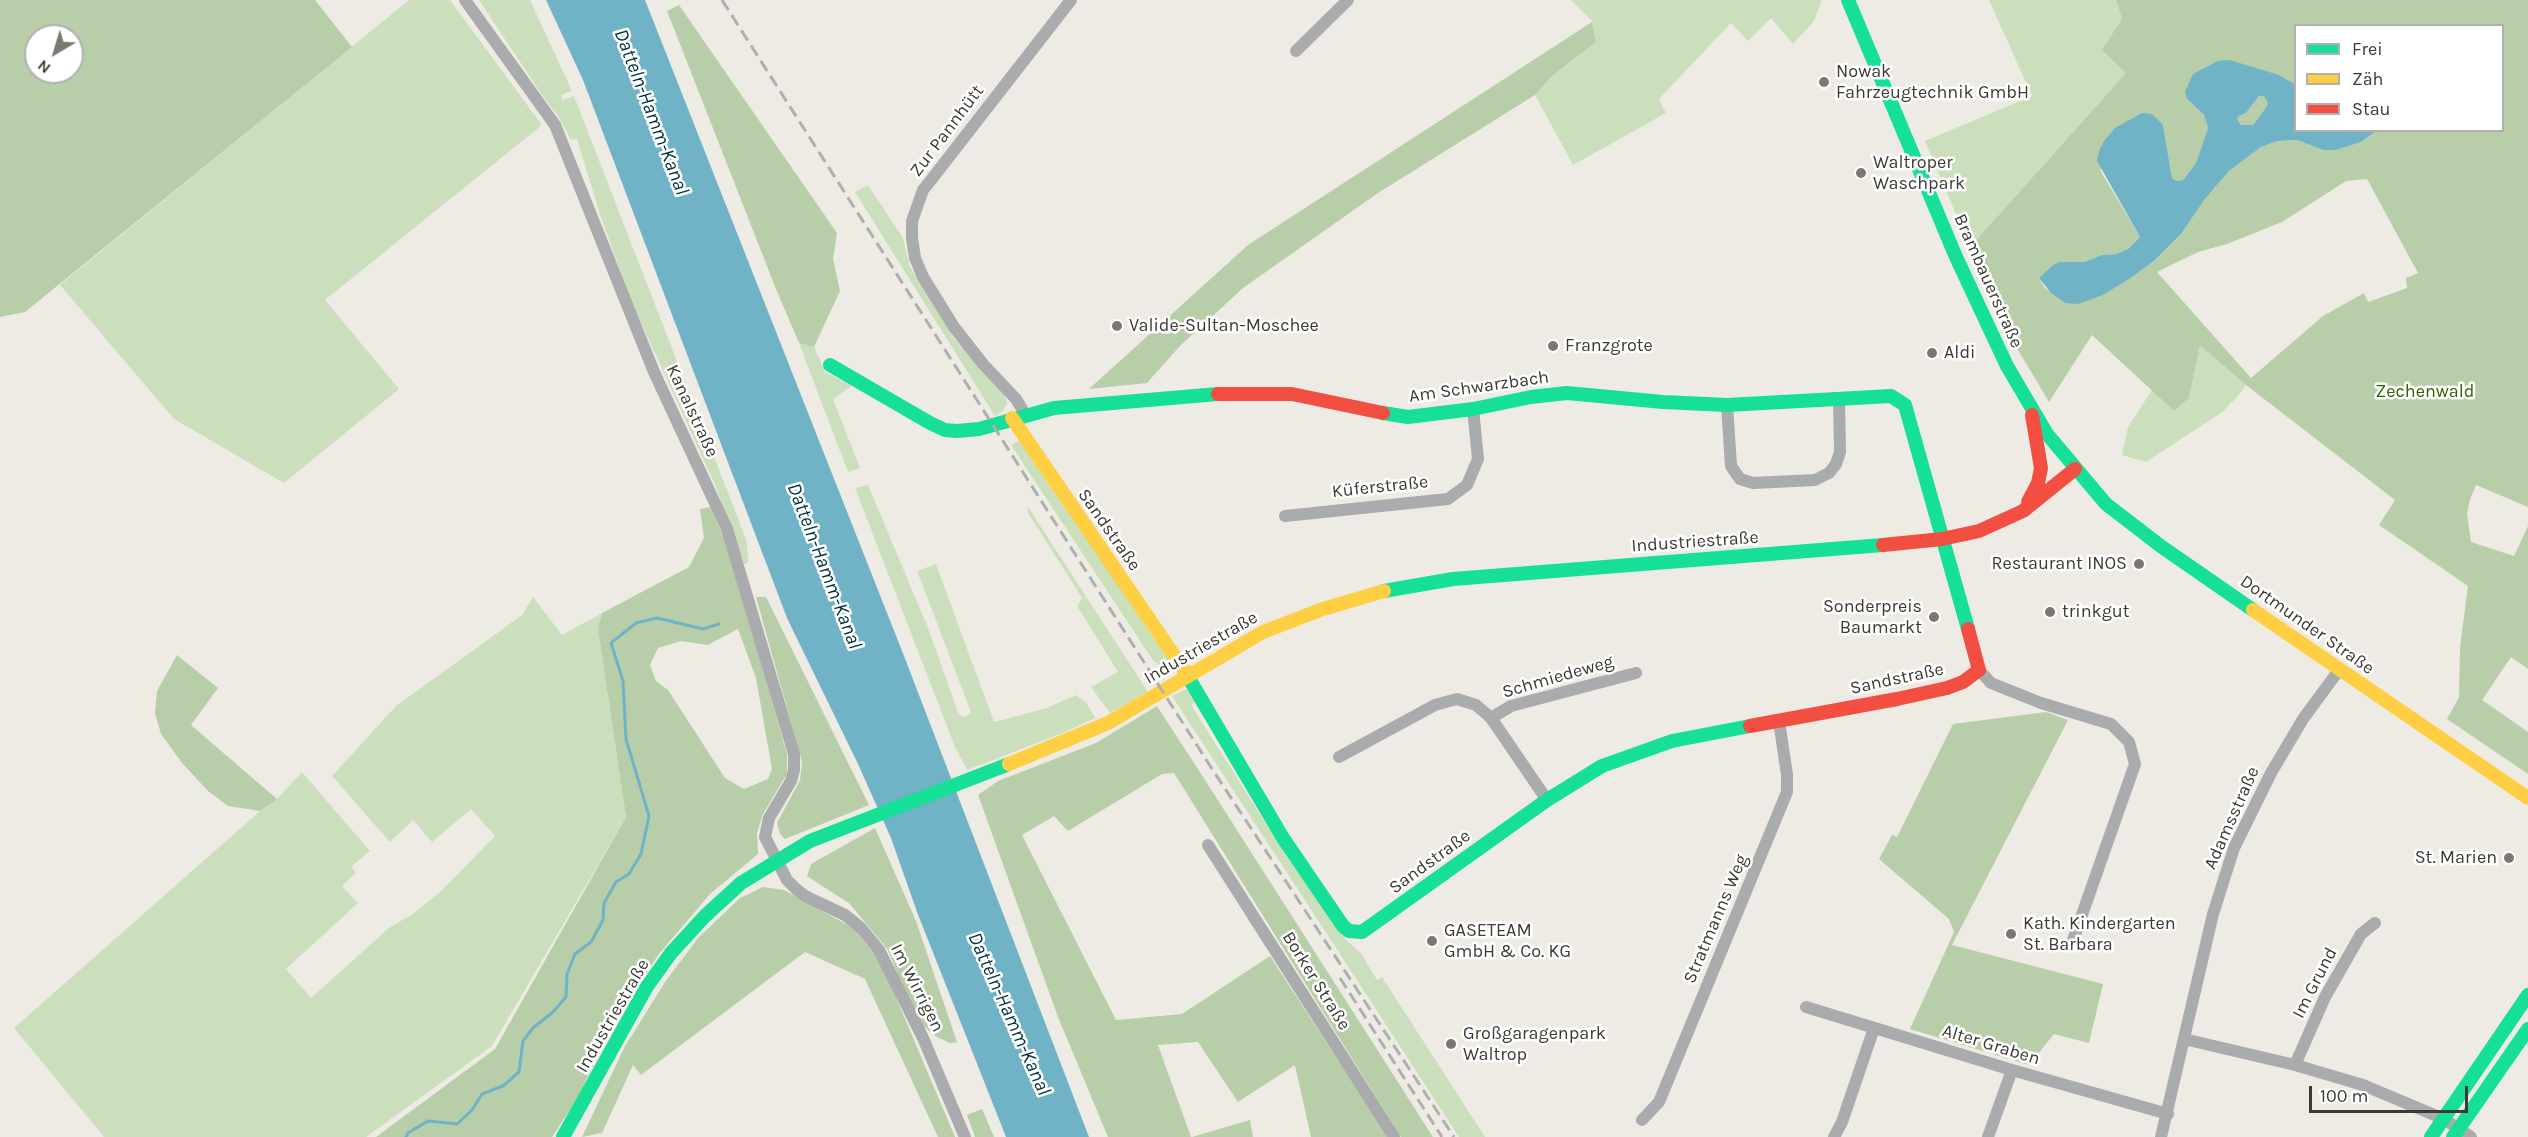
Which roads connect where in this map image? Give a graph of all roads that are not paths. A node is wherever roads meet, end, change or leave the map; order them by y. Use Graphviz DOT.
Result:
graph roads {
  1 [pos="465,0"];
  2 [pos="1071,0"];
  3 [pos="1348,0"];
  4 [pos="1848,0"];
  5 [pos="1296,51"];
  6 [pos="830,365"];
  7 [pos="1839,399"];
  8 [pos="1727,405"];
  9 [pos="2030,408"];
  10 [pos="1473,409"];
  11 [pos="1019,416"];
  12 [pos="2075,469"];
  13 [pos="2023,511"];
  14 [pos="1285,516"];
  15 [pos="1942,539"];
  16 [pos="2339,669"];
  17 [pos="1979,670"];
  18 [pos="1636,673"];
  19 [pos="1187,675"];
  20 [pos="1491,718"];
  21 [pos="1779,721"];
  22 [pos="1339,757"];
  23 [pos="2528,798"];
  24 [pos="1547,800"];
  25 [pos="1208,845"];
  26 [pos="776,860"];
  27 [pos="2375,923"];
  28 [pos="2070,946"];
  29 [pos="2528,995"];
  30 [pos="1806,1007"];
  31 [pos="1874,1028"];
  32 [pos="2528,1029"];
  33 [pos="2184,1040"];
  34 [pos="2295,1065"];
  35 [pos="2012,1070"];
  36 [pos="2168,1114"];
  37 [pos="2444,1119"];
  38 [pos="1642,1120"];
  39 [pos="2456,1133"];
  40 [pos="564,1137"];
  41 [pos="965,1137"];
  42 [pos="1394,1137"];
  43 [pos="1834,1137"];
  44 [pos="1988,1137"];
  45 [pos="2161,1137"];
  46 [pos="2431,1137"];
  47 [pos="2471,1137"];
  1 -- 26 [label="street, Kanalstraße"];
  2 -- 11 [label="street, Zur Pannhütt"];
  3 -- 5 [label="street"];
  4 -- 9 [label="street, Brambauerstraße"];
  6 -- 11 [label="street, Am Schwarzbach"];
  7 -- 8 [label="street, Am Schwarzbach"];
  7 -- 8 [label="street"];
  7 -- 15 [label="street, Am Schwarzbach"];
  8 -- 10 [label="street, Am Schwarzbach"];
  9 -- 12 [label="street, Brambauerstraße"];
  9 -- 13 [label="street, Brambauerstraße"];
  10 -- 11 [label="street, Am Schwarzbach"];
  10 -- 14 [label="street, Küferstraße"];
  11 -- 19 [label="street, Sandstraße"];
  12 -- 13 [label="street, Industriestraße"];
  12 -- 16 [label="street, Dortmunder Straße"];
  13 -- 15 [label="street, Industriestraße"];
  15 -- 17 [label="street"];
  15 -- 19 [label="street, Industriestraße"];
  16 -- 23 [label="street, Dortmunder Straße"];
  16 -- 33 [label="street, Adamsstraße"];
  17 -- 21 [label="street, Sandstraße"];
  17 -- 28 [label="street"];
  18 -- 20 [label="street, Schmiedeweg"];
  19 -- 24 [label="street, Sandstraße"];
  19 -- 26 [label="street, Industriestraße"];
  20 -- 22 [label="street, Schmiedeweg"];
  20 -- 24 [label="street, Schmiedeweg"];
  21 -- 24 [label="street, Sandstraße"];
  21 -- 38 [label="street, Stratmanns Weg"];
  25 -- 42 [label="street, Borker Straße"];
  26 -- 40 [label="street, Industriestraße"];
  26 -- 41 [label="street, Im Wirrigen"];
  27 -- 34 [label="street, Im Grund"];
  29 -- 37 [label="street"];
  30 -- 31 [label="street, Alter Graben"];
  31 -- 35 [label="street, Alter Graben"];
  31 -- 43 [label="street"];
  32 -- 39 [label="street"];
  33 -- 34 [label="street"];
  33 -- 36 [label="street, Adamsstraße"];
  34 -- 37 [label="street"];
  35 -- 36 [label="street, Alter Graben"];
  35 -- 44 [label="street"];
  36 -- 45 [label="street, Adamsstraße"];
  37 -- 39 [label="street"];
  37 -- 46 [label="street"];
  39 -- 47 [label="street"];
}
